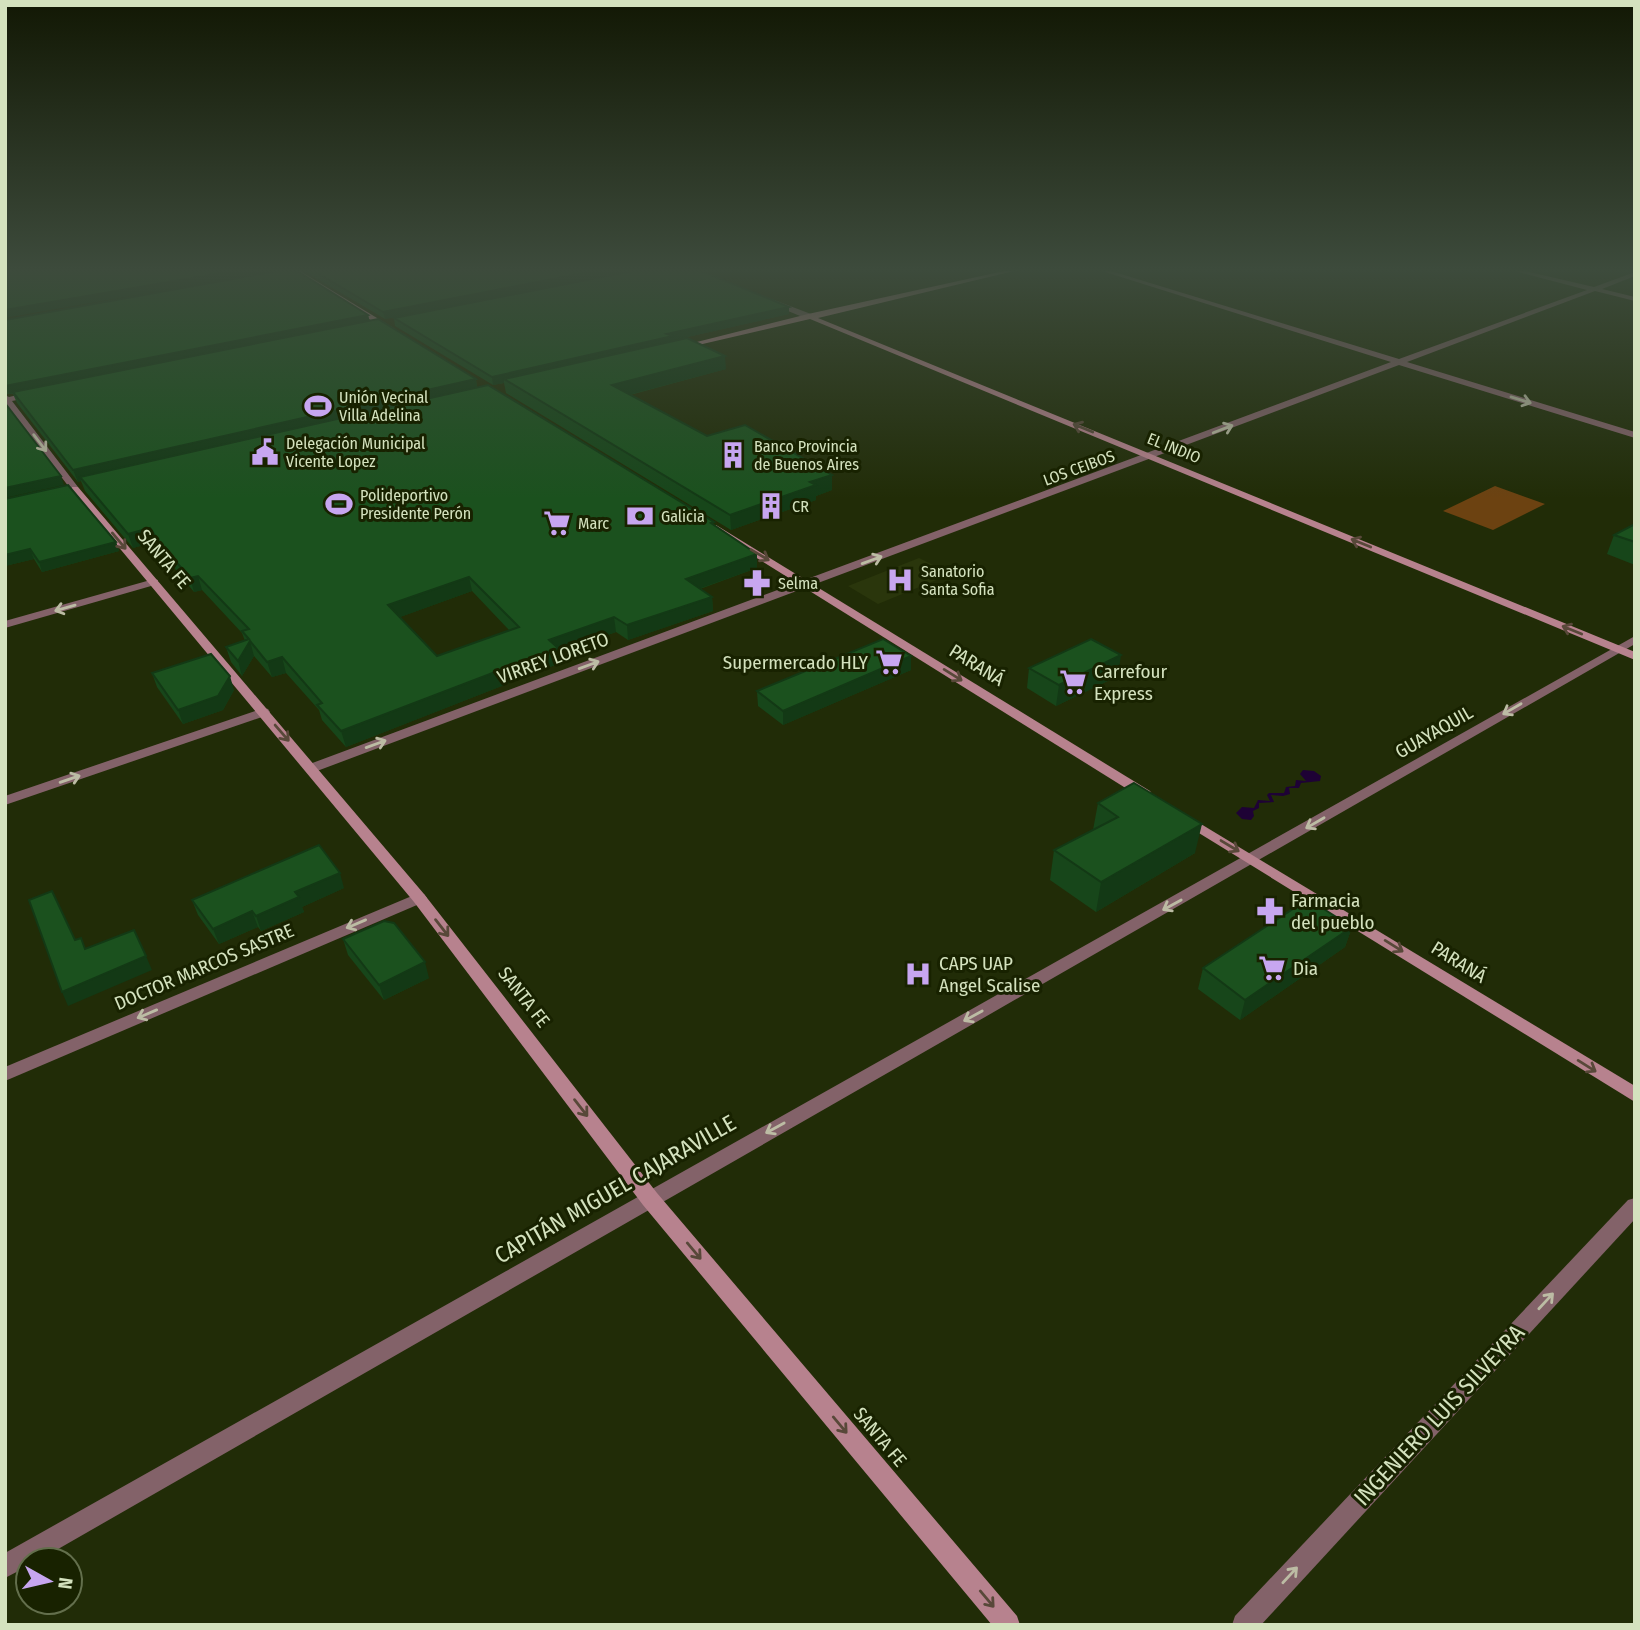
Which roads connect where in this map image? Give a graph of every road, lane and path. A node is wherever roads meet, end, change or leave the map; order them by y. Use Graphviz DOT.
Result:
graph roads {
  1 [pos="679,347"];
  2 [pos="884,347"];
  3 [pos="1352,347"];
  4 [pos="1440,347"];
  5 [pos="667,350"];
  6 [pos="1400,362"];
  7 [pos="48,392"];
  8 [pos="6,399"];
  9 [pos="1635,435"];
  10 [pos="1151,456"];
  11 [pos="703,520"];
  12 [pos="154,582"];
  13 [pos="808,584"];
  14 [pos="5,625"];
  15 [pos="1635,639"];
  16 [pos="1617,649"];
  17 [pos="1635,656"];
  18 [pos="264,712"];
  19 [pos="312,768"];
  20 [pos="5,802"];
  21 [pos="1158,803"];
  22 [pos="1170,810"];
  23 [pos="1252,859"];
  24 [pos="419,898"];
  25 [pos="5,1074"];
  26 [pos="1635,1095"];
  27 [pos="650,1199"];
  28 [pos="1635,1206"];
  29 [pos="5,1566"];
  30 [pos="1008,1625"];
  31 [pos="1244,1625"];
  1 -- 5 [label="street"];
  10 -- 2 [label="street, EL INDIO, one-way"];
  3 -- 6 [label="street"];
  4 -- 6 [label="street, LOS CEIBOS"];
  6 -- 9 [label="street, one-way"];
  10 -- 6 [label="street, LOS CEIBOS, one-way"];
  7 -- 8 [label="street"];
  8 -- 12 [label="street, SANTA FE, one-way"];
  13 -- 10 [label="street, LOS CEIBOS, one-way"];
  16 -- 10 [label="street, EL INDIO, one-way"];
  11 -- 13 [label="street, PARANÁ, one-way"];
  12 -- 14 [label="street, one-way"];
  12 -- 18 [label="street, SANTA FE"];
  19 -- 13 [label="street, VIRREY LORETO, one-way"];
  13 -- 21 [label="street, PARANÁ, one-way"];
  15 -- 16 [label="street, GUAYAQUIL"];
  16 -- 17 [label="street, EL INDIO"];
  16 -- 23 [label="street, GUAYAQUIL, one-way"];
  18 -- 19 [label="street, SANTA FE, one-way"];
  20 -- 18 [label="street, one-way"];
  19 -- 24 [label="street, SANTA FE"];
  22 -- 23 [label="street, PARANÁ, one-way"];
  23 -- 26 [label="street, PARANÁ, one-way"];
  23 -- 27 [label="street, CAPITÁN MIGUEL CAJARAVILLE, one-way"];
  24 -- 25 [label="street, DOCTOR MARCOS SASTRE, one-way"];
  24 -- 27 [label="street, SANTA FE, one-way"];
  27 -- 29 [label="street, CAPITÁN MIGUEL CAJARAVILLE"];
  27 -- 30 [label="street, SANTA FE, one-way"];
  31 -- 28 [label="street, INGENIERO LUIS SILVEYRA, one-way"];
}
